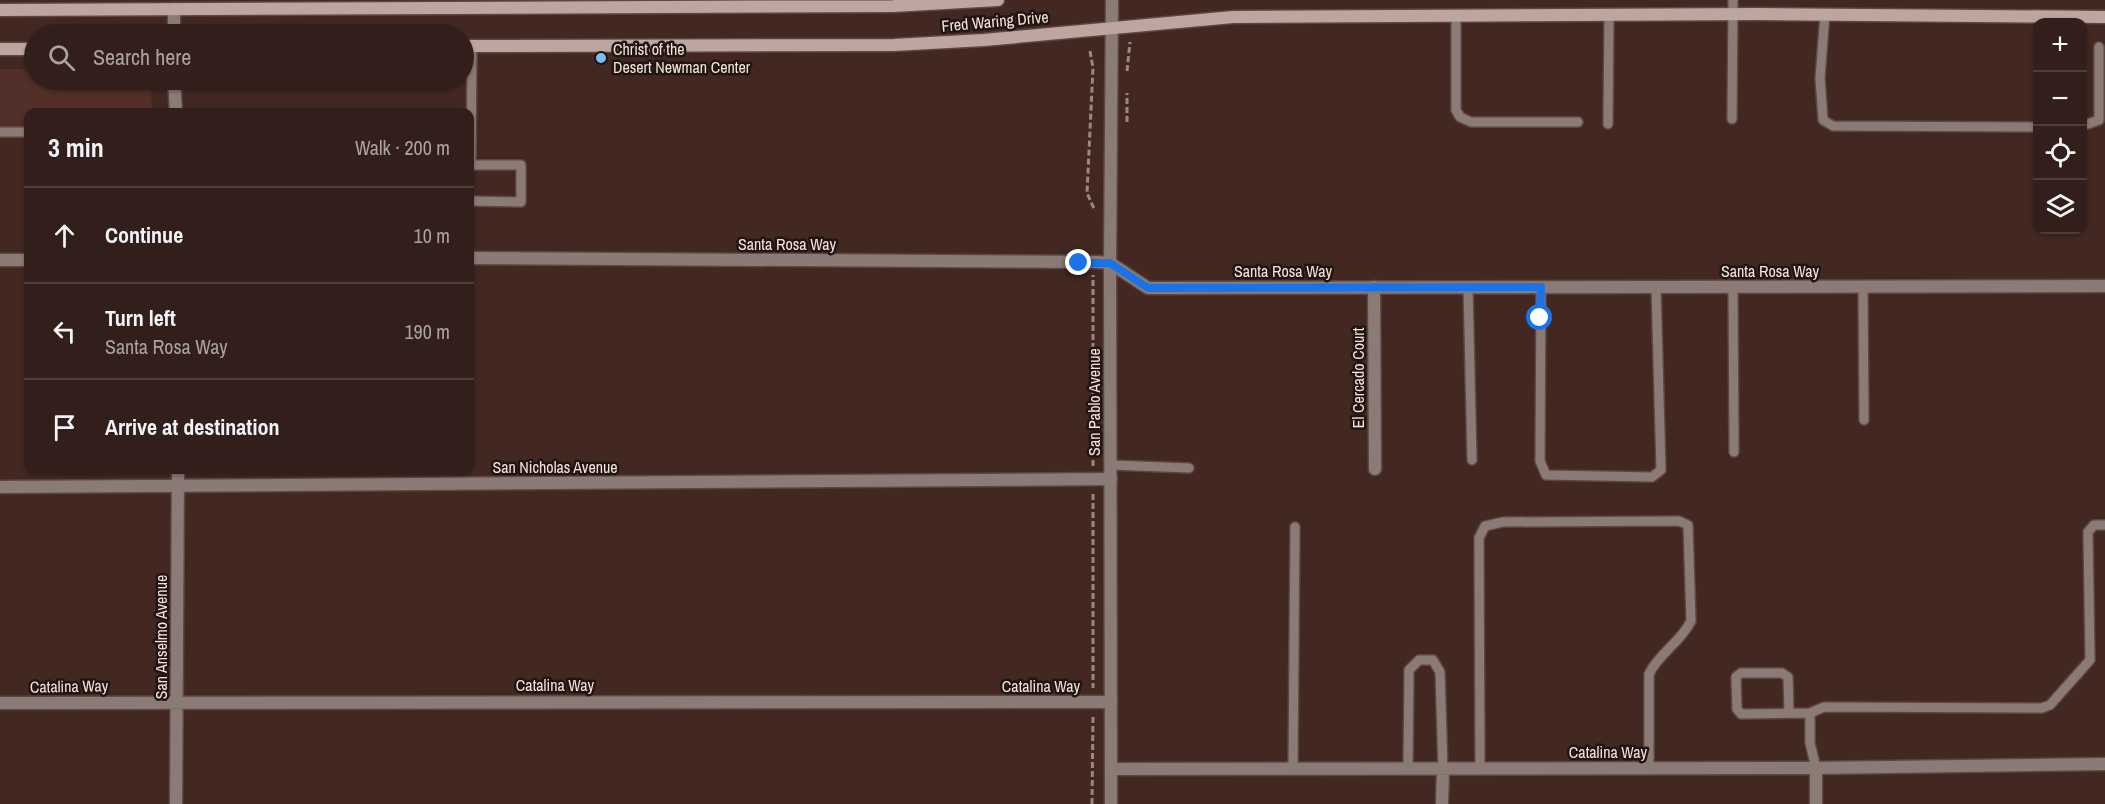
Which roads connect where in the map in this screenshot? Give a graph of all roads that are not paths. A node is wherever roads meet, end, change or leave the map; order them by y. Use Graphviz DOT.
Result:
graph roads {
  1 [pos="998,0"];
  2 [pos="1112,0"];
  3 [pos="1732,0"];
  4 [pos="332,4"];
  5 [pos="470,4"];
  6 [pos="174,9"];
  7 [pos="0,10"];
  8 [pos="1825,14"];
  9 [pos="1609,15"];
  10 [pos="1732,15"];
  11 [pos="1456,16"];
  12 [pos="2105,17"];
  13 [pos="174,24"];
  14 [pos="1112,29"];
  15 [pos="474,46"];
  16 [pos="2098,47"];
  17 [pos="0,49"];
  18 [pos="24,49"];
  19 [pos="175,90"];
  20 [pos="469,90"];
  21 [pos="176,108"];
  22 [pos="469,108"];
  23 [pos="1732,119"];
  24 [pos="1578,122"];
  25 [pos="1608,124"];
  26 [pos="2087,124"];
  27 [pos="2033,127"];
  28 [pos="0,132"];
  29 [pos="24,132"];
  30 [pos="474,165"];
  31 [pos="474,201"];
  32 [pos="474,258"];
  33 [pos="0,260"];
  34 [pos="24,260"];
  35 [pos="1110,263"];
  36 [pos="2105,286"];
  37 [pos="1374,287"];
  38 [pos="1468,287"];
  39 [pos="1541,287"];
  40 [pos="1656,287"];
  41 [pos="1733,287"];
  42 [pos="1863,287"];
  43 [pos="1864,420"];
  44 [pos="1734,452"];
  45 [pos="1472,460"];
  46 [pos="1111,465"];
  47 [pos="1189,468"];
  48 [pos="1375,469"];
  49 [pos="178,474"];
  50 [pos="1111,479"];
  51 [pos="178,486"];
  52 [pos="0,487"];
  53 [pos="2105,525"];
  54 [pos="1295,527"];
  55 [pos="178,701"];
  56 [pos="1111,702"];
  57 [pos="0,703"];
  58 [pos="1789,713"];
  59 [pos="1810,713"];
  60 [pos="2105,764"];
  61 [pos="1648,768"];
  62 [pos="1816,768"];
  63 [pos="1111,769"];
  64 [pos="1293,769"];
  65 [pos="1408,769"];
  66 [pos="1443,769"];
  67 [pos="1480,769"];
  68 [pos="176,804"];
  69 [pos="1111,804"];
  70 [pos="1442,804"];
  71 [pos="1816,804"];
  1 -- 5 [label="main road, Fred Waring Drive"];
  2 -- 14 [label="street, San Pablo Avenue"];
  3 -- 10 [label="lane"];
  4 -- 5 [label="main road, Fred Waring Drive"];
  4 -- 6 [label="main road, Fred Waring Drive"];
  6 -- 7 [label="main road, Fred Waring Drive"];
  6 -- 13 [label="street"];
  8 -- 10 [label="main road, Fred Waring Drive"];
  8 -- 12 [label="main road, Fred Waring Drive"];
  8 -- 27 [label="lane"];
  9 -- 10 [label="main road, Fred Waring Drive"];
  9 -- 11 [label="main road, Fred Waring Drive"];
  9 -- 25 [label="lane"];
  10 -- 23 [label="lane"];
  11 -- 14 [label="main road, Fred Waring Drive"];
  11 -- 24 [label="lane"];
  14 -- 15 [label="main road, Fred Waring Drive"];
  14 -- 35 [label="street, San Pablo Avenue"];
  16 -- 26 [label="lane"];
  17 -- 18 [label="main road"];
  19 -- 21 [label="street"];
  20 -- 22 [label="lane"];
  28 -- 29 [label="lane"];
  30 -- 31 [label="lane"];
  32 -- 35 [label="street, Santa Rosa Way"];
  33 -- 34 [label="street"];
  35 -- 37 [label="street, Santa Rosa Way"];
  35 -- 46 [label="street, San Pablo Avenue"];
  36 -- 42 [label="street, Santa Rosa Way"];
  37 -- 38 [label="street, Santa Rosa Way"];
  37 -- 48 [label="street, El Cercado Court"];
  38 -- 39 [label="street, Santa Rosa Way"];
  38 -- 45 [label="lane"];
  39 -- 40 [label="street, Santa Rosa Way"];
  39 -- 40 [label="lane"];
  40 -- 41 [label="street, Santa Rosa Way"];
  41 -- 42 [label="street, Santa Rosa Way"];
  41 -- 44 [label="lane"];
  42 -- 43 [label="lane"];
  46 -- 47 [label="lane"];
  46 -- 50 [label="street, San Pablo Avenue"];
  49 -- 51 [label="street, San Anselmo Avenue"];
  50 -- 51 [label="street, San Nicholas Avenue"];
  50 -- 56 [label="street, San Pablo Avenue"];
  51 -- 52 [label="street, San Nicholas Avenue"];
  51 -- 55 [label="street, San Anselmo Avenue"];
  53 -- 59 [label="lane"];
  54 -- 64 [label="lane"];
  55 -- 56 [label="street, Catalina Way"];
  55 -- 57 [label="street, Catalina Way"];
  55 -- 68 [label="street, San Anselmo Avenue"];
  56 -- 63 [label="street, San Pablo Avenue"];
  58 -- 58 [label="lane"];
  58 -- 59 [label="lane"];
  59 -- 62 [label="lane"];
  60 -- 62 [label="street, Catalina Way"];
  61 -- 62 [label="street, Catalina Way"];
  61 -- 67 [label="street, Catalina Way"];
  61 -- 67 [label="lane"];
  62 -- 71 [label="street"];
  63 -- 64 [label="street, Catalina Way"];
  63 -- 69 [label="street, San Pablo Avenue"];
  64 -- 65 [label="street, Catalina Way"];
  65 -- 66 [label="street, Catalina Way"];
  65 -- 66 [label="lane"];
  66 -- 67 [label="street, Catalina Way"];
  66 -- 70 [label="street"];
}
